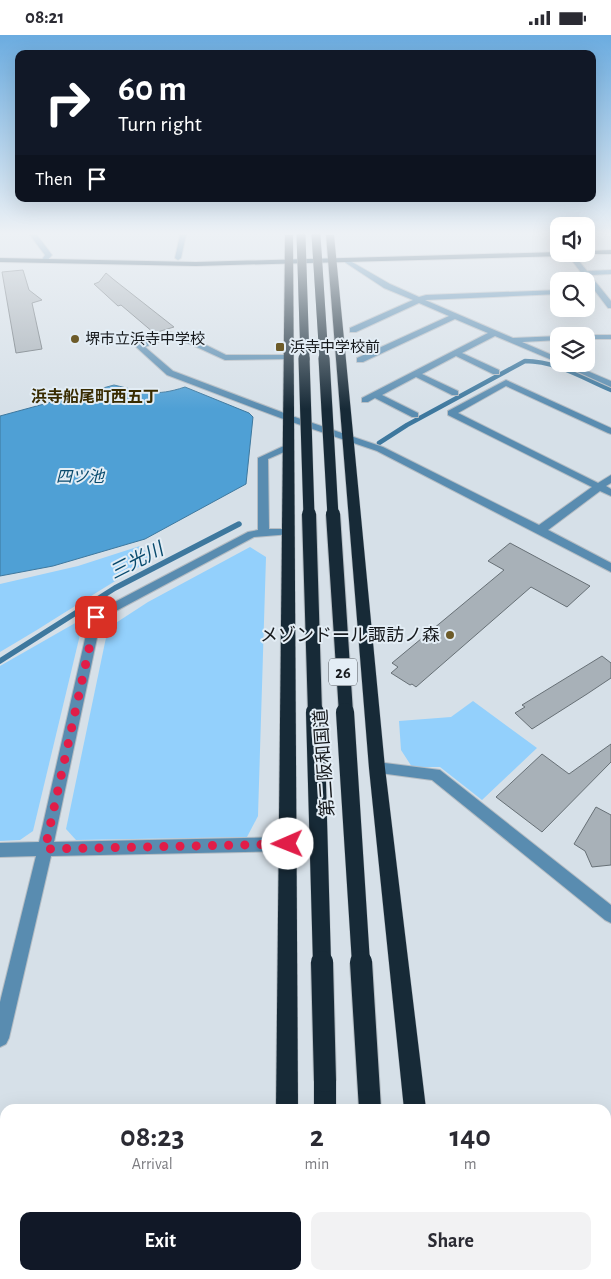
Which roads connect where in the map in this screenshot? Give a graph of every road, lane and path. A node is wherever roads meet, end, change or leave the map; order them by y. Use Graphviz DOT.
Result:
graph roads {
  1 [pos="288,293"];
  2 [pos="303,293"];
  3 [pos="320,293"];
  4 [pos="338,293"];
  5 [pos="403,293"];
  6 [pos="531,293"];
  7 [pos="600,293"];
  8 [pos="419,300"];
  9 [pos="611,306"];
  10 [pos="455,316"];
  11 [pos="352,330"];
  12 [pos="494,333"];
  13 [pos="595,337"];
  14 [pos="611,337"];
  15 [pos="550,338"];
  16 [pos="509,340"];
  17 [pos="456,353"];
  18 [pos="289,357"];
  19 [pos="550,357"];
  20 [pos="360,360"];
  21 [pos="496,372"];
  22 [pos="583,372"];
  23 [pos="416,374"];
  24 [pos="611,384"];
  25 [pos="455,393"];
  26 [pos="375,395"];
  27 [pos="365,400"];
  28 [pos="414,415"];
  29 [pos="289,418"];
  30 [pos="611,431"];
  31 [pos="347,437"];
  32 [pos="288,447"];
  33 [pos="611,478"];
  34 [pos="599,487"];
  35 [pos="611,493"];
  36 [pos="540,530"];
  37 [pos="287,532"];
  38 [pos="264,533"];
  39 [pos="611,568"];
  40 [pos="377,768"];
  41 [pos="288,844"];
  42 [pos="45,849"];
  43 [pos="0,850"];
  44 [pos="611,915"];
  45 [pos="0,1037"];
  46 [pos="286,1104"];
  47 [pos="325,1104"];
  48 [pos="370,1104"];
  49 [pos="414,1104"];
  1 -- 18 [label="highway"];
  2 -- 47 [label="highway, 第二阪和国道 / 26, bridge"];
  3 -- 48 [label="highway, 第二阪和国道 / 26, bridge"];
  4 -- 31 [label="highway, 26"];
  5 -- 8 [label="street"];
  6 -- 8 [label="street"];
  7 -- 9 [label="street"];
  8 -- 10 [label="street"];
  8 -- 11 [label="street"];
  10 -- 12 [label="street"];
  10 -- 20 [label="street"];
  12 -- 16 [label="street"];
  12 -- 17 [label="street"];
  13 -- 14 [label="street"];
  15 -- 16 [label="street"];
  16 -- 19 [label="street"];
  17 -- 21 [label="street"];
  17 -- 23 [label="street"];
  18 -- 29 [label="highway"];
  18 -- 29 [label="street"];
  22 -- 24 [label="street"];
  23 -- 25 [label="street"];
  23 -- 26 [label="street"];
  26 -- 27 [label="street"];
  26 -- 28 [label="street"];
  29 -- 31 [label="street"];
  29 -- 32 [label="highway"];
  30 -- 34 [label="street"];
  31 -- 36 [label="street"];
  31 -- 40 [label="highway, 26"];
  32 -- 37 [label="highway"];
  32 -- 38 [label="street"];
  33 -- 34 [label="street"];
  34 -- 35 [label="street"];
  34 -- 36 [label="street"];
  36 -- 39 [label="street"];
  37 -- 38 [label="street"];
  37 -- 41 [label="highway"];
  38 -- 42 [label="street"];
  40 -- 44 [label="street"];
  40 -- 49 [label="highway, 26"];
  41 -- 42 [label="street"];
  41 -- 46 [label="highway"];
  42 -- 43 [label="street"];
  42 -- 45 [label="street"];
}
